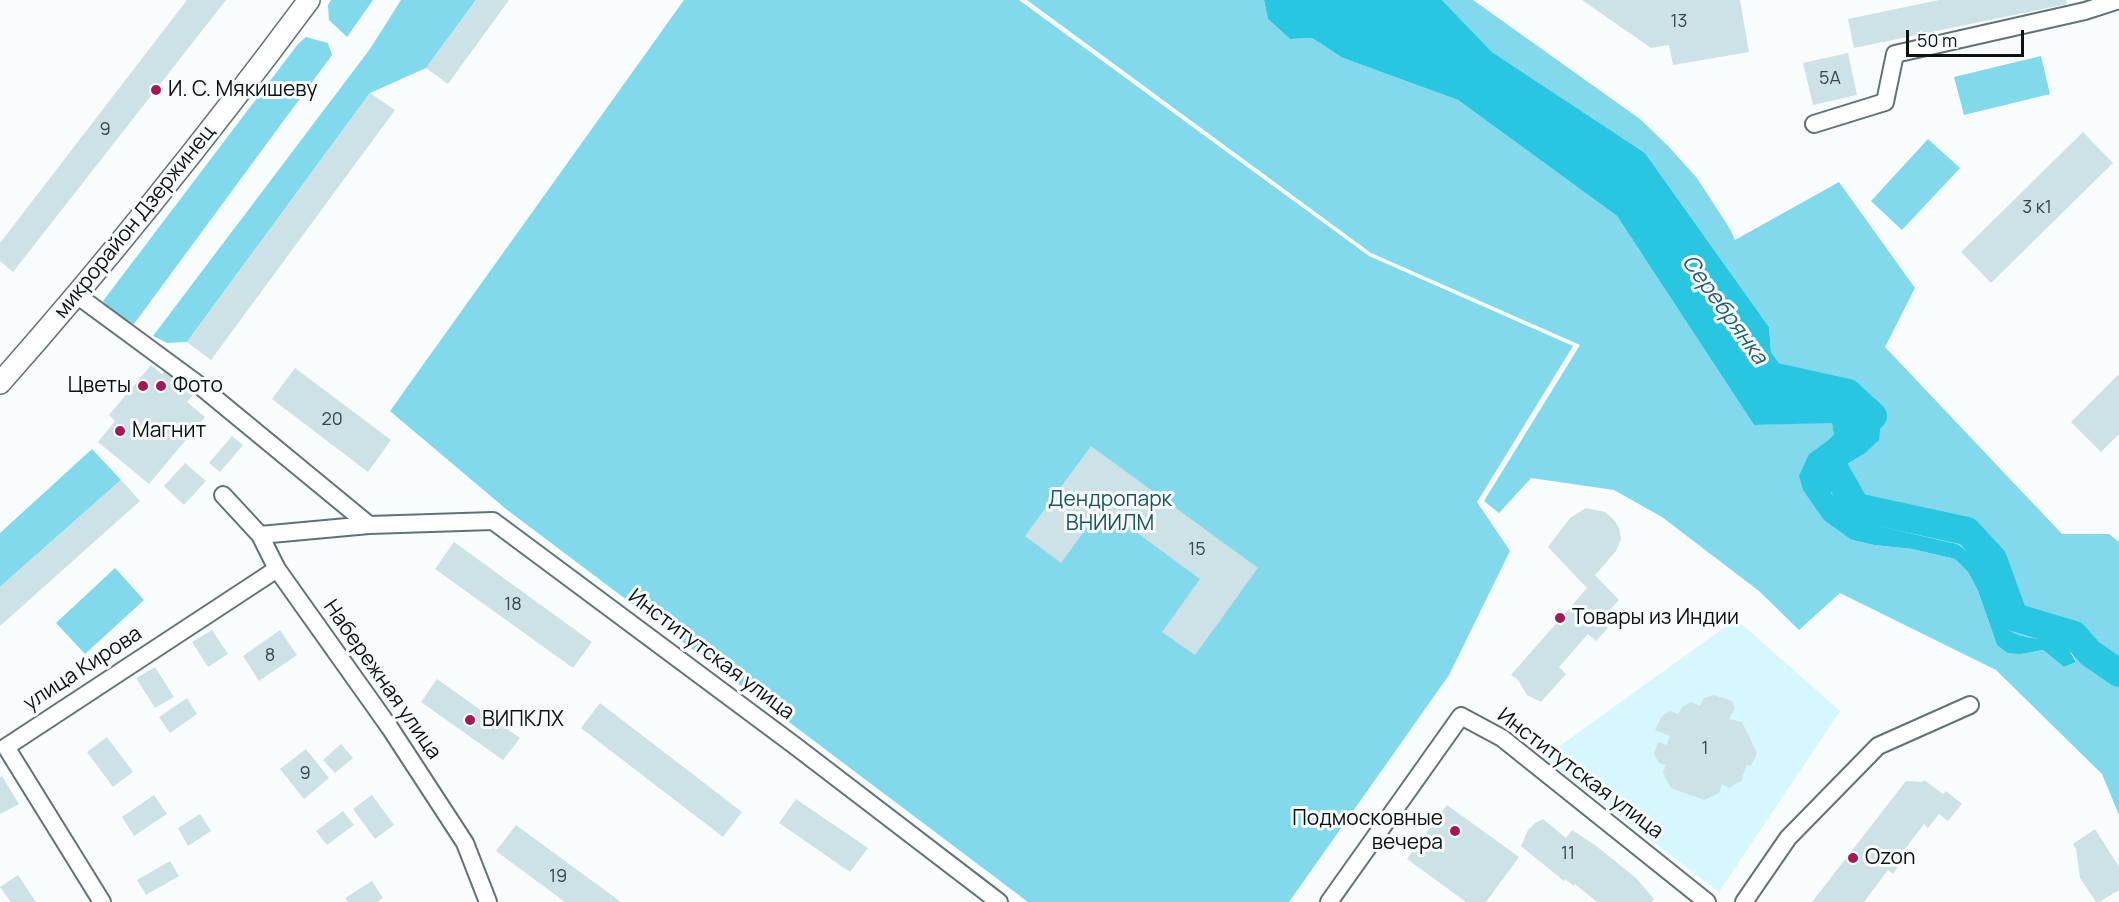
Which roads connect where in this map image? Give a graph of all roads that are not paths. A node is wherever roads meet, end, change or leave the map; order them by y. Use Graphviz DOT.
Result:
graph roads {
  1 [pos="309,0"];
  2 [pos="2119,0"];
  3 [pos="2084,6"];
  4 [pos="1814,124"];
  5 [pos="78,296"];
  6 [pos="0,382"];
  7 [pos="223,495"];
  8 [pos="369,525"];
  9 [pos="260,535"];
  10 [pos="277,569"];
  11 [pos="1970,705"];
  12 [pos="102,902"];
  13 [pos="488,902"];
  14 [pos="999,902"];
  15 [pos="1329,902"];
  16 [pos="1707,902"];
  17 [pos="1744,902"];
  1 -- 5 [label="main road, микрорайон Дзержинец"];
  2 -- 3 [label="street"];
  3 -- 4 [label="street"];
  5 -- 6 [label="main road, микрорайон Дзержинец"];
  5 -- 8 [label="street"];
  7 -- 9 [label="street, Набережная улица"];
  8 -- 9 [label="street, Институтская улица"];
  8 -- 14 [label="street, Институтская улица"];
  9 -- 10 [label="street, Набережная улица"];
  10 -- 12 [label="street, улица Кирова"];
  10 -- 13 [label="street, Набережная улица"];
  11 -- 17 [label="street"];
  15 -- 16 [label="street, Институтская улица"];
}
